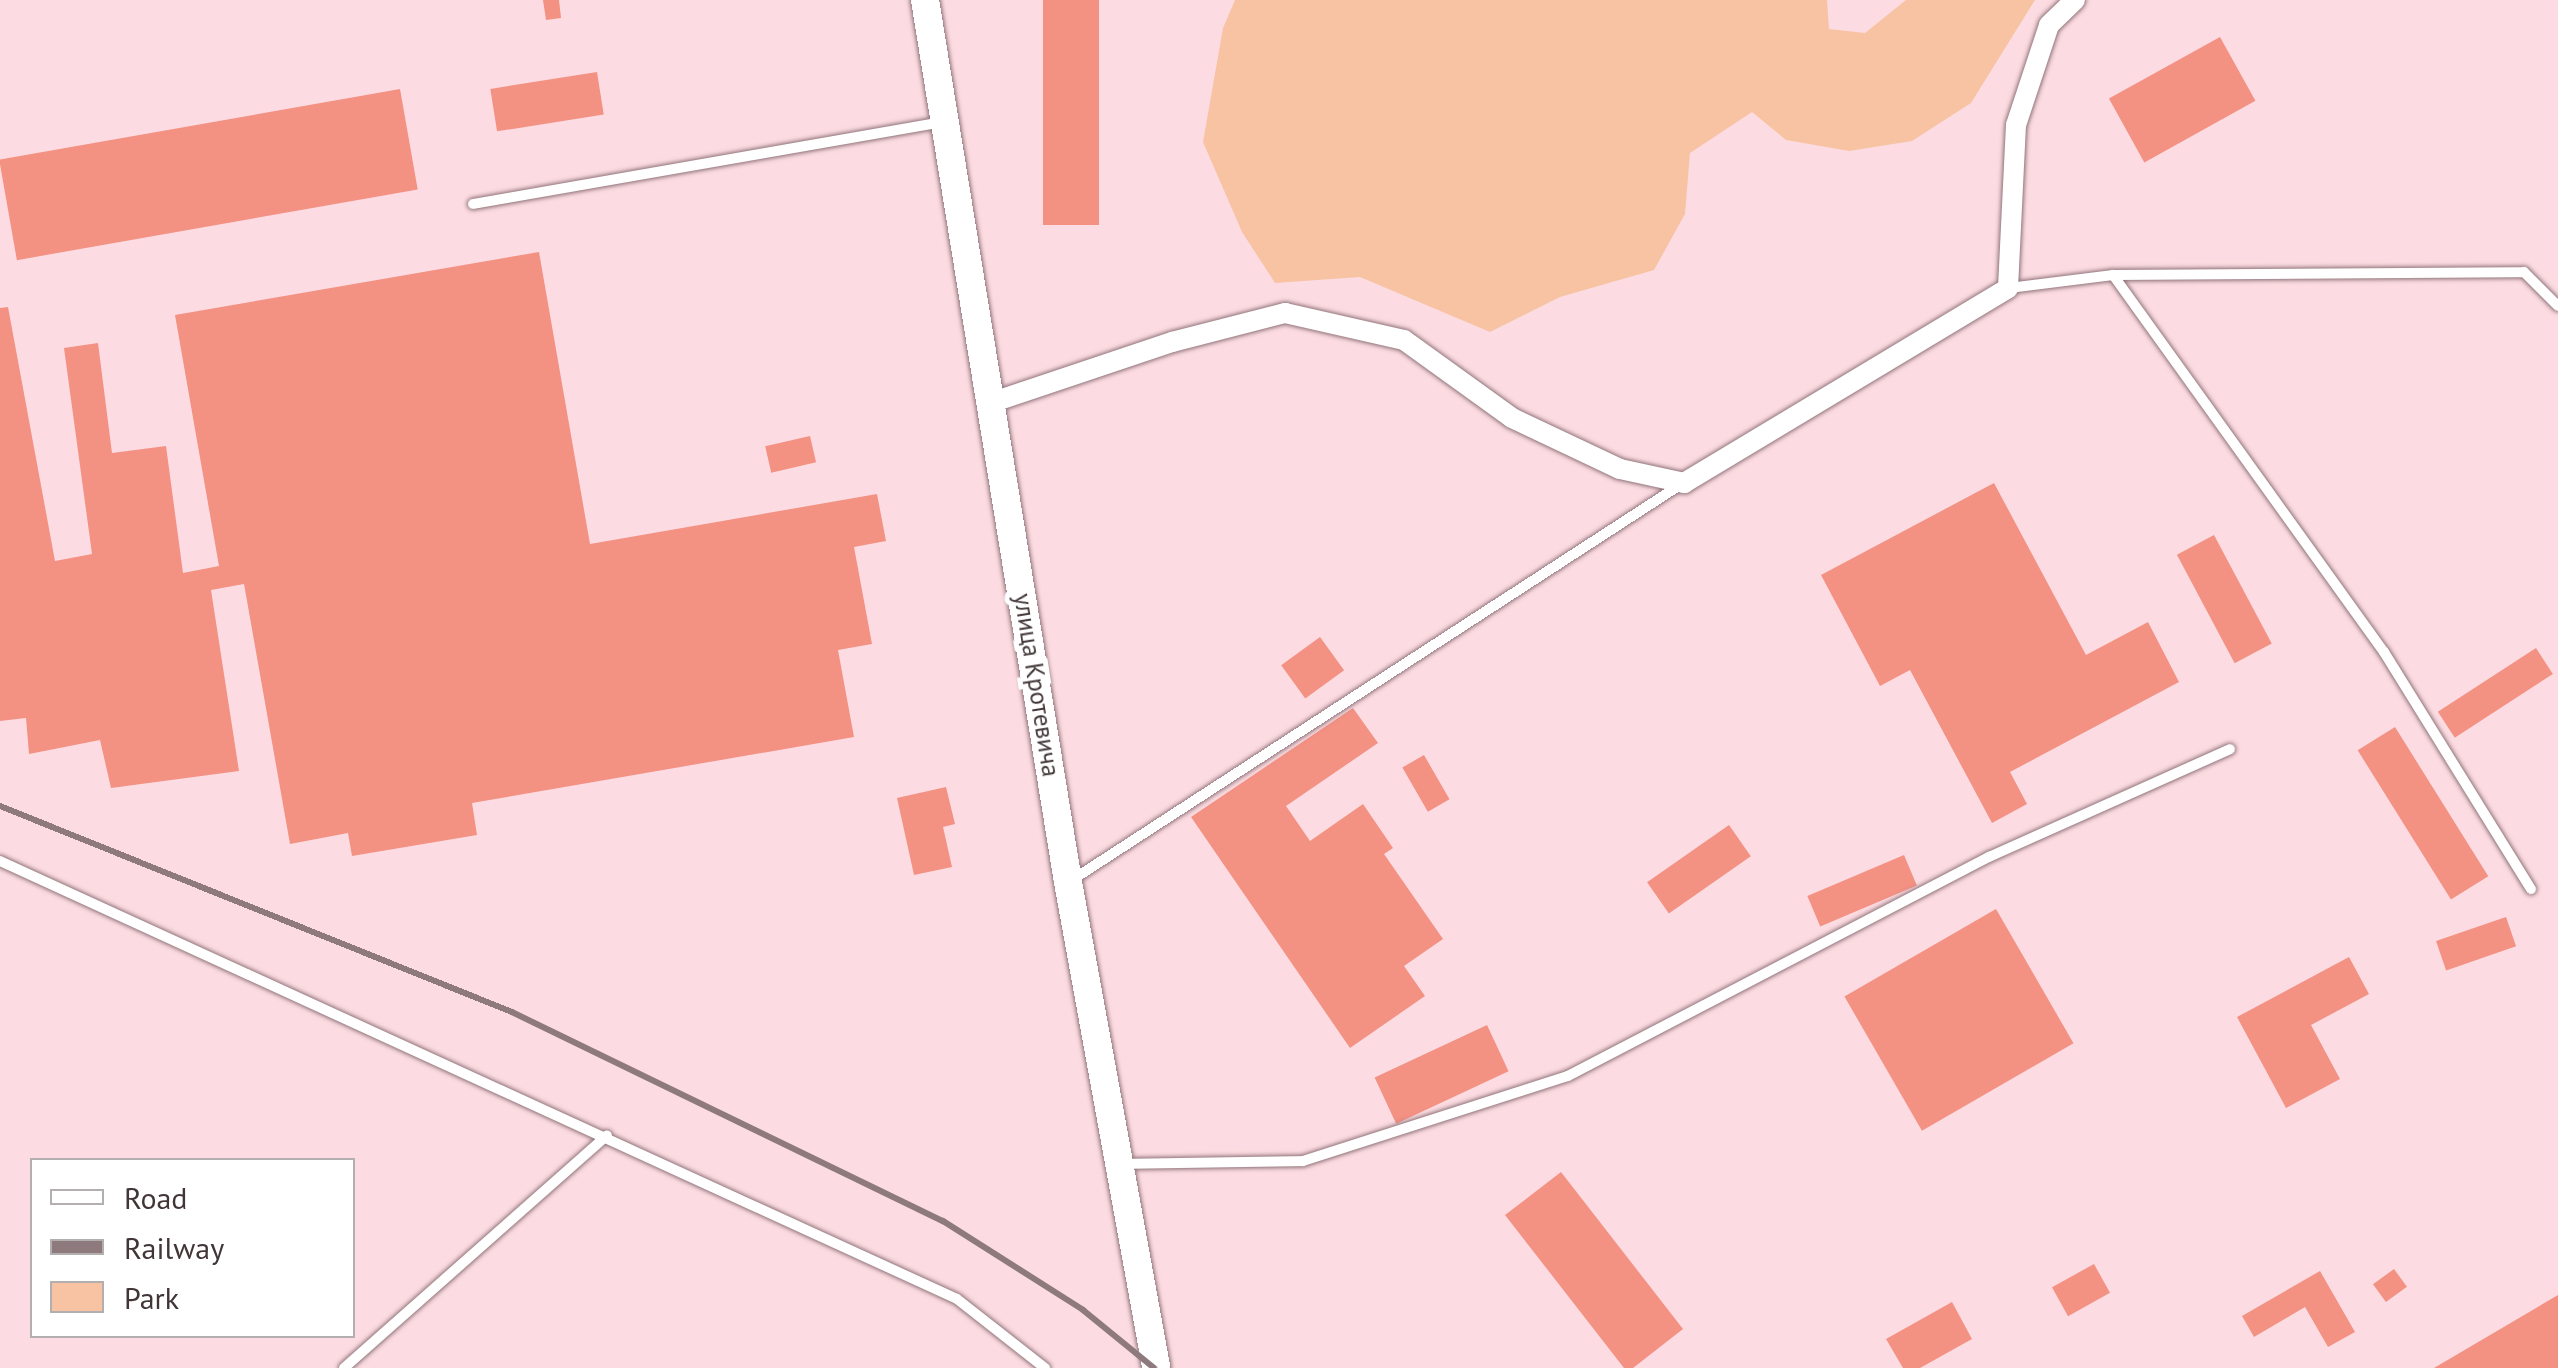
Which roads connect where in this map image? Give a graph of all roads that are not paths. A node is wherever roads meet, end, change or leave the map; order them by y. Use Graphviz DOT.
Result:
graph roads {
  1 [pos="925,0"];
  2 [pos="2075,0"];
  3 [pos="946,122"];
  4 [pos="473,204"];
  5 [pos="2113,275"];
  6 [pos="2008,288"];
  7 [pos="2558,306"];
  8 [pos="993,402"];
  9 [pos="1684,482"];
  10 [pos="2230,749"];
  11 [pos="0,860"];
  12 [pos="1068,882"];
  13 [pos="2531,889"];
  14 [pos="607,1135"];
  15 [pos="1121,1164"];
  16 [pos="344,1368"];
  17 [pos="1045,1368"];
  18 [pos="1156,1368"];
  1 -- 3 [label="street, улица Кротевича"];
  2 -- 6 [label="street"];
  3 -- 4 [label="lane"];
  3 -- 8 [label="street, улица Кротевича"];
  5 -- 6 [label="lane"];
  5 -- 7 [label="lane"];
  5 -- 13 [label="lane"];
  6 -- 9 [label="street"];
  8 -- 9 [label="street"];
  8 -- 12 [label="street, улица Кротевича"];
  9 -- 12 [label="lane"];
  10 -- 15 [label="lane"];
  11 -- 14 [label="lane"];
  12 -- 15 [label="street, улица Кротевича"];
  14 -- 16 [label="lane"];
  14 -- 17 [label="lane"];
  15 -- 18 [label="street, улица Кротевича"];
}
